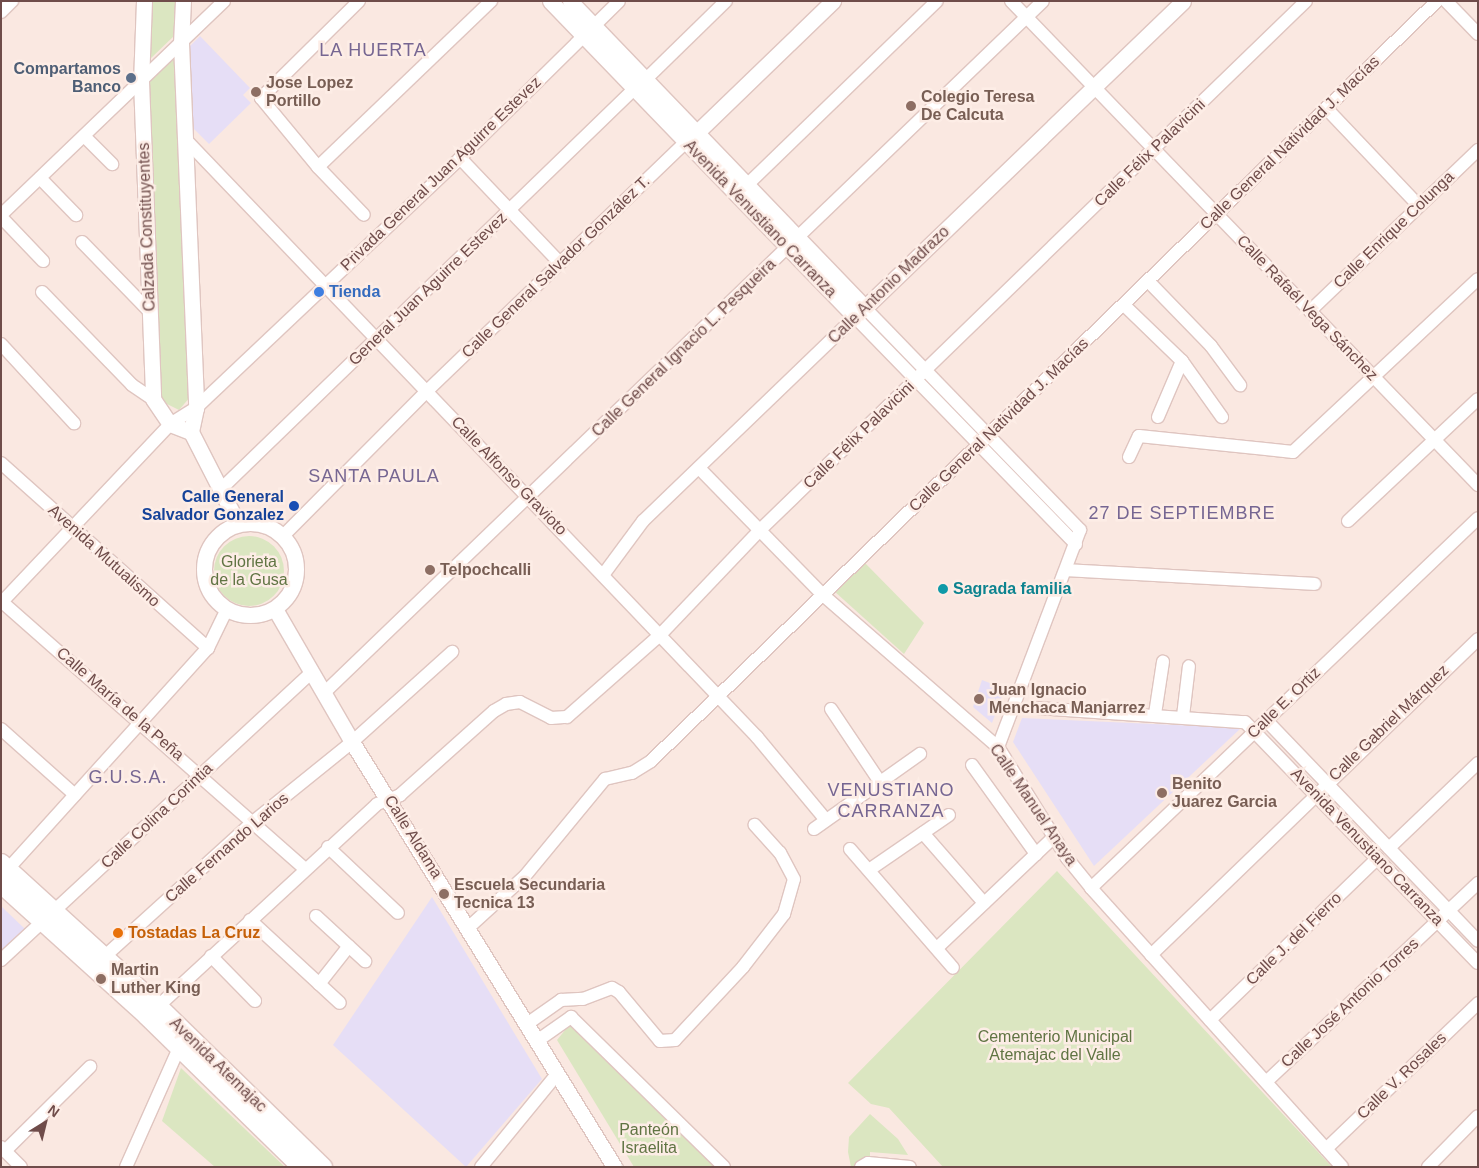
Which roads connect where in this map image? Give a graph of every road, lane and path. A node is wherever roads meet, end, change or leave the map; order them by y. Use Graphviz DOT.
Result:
graph roads {
  1 [pos="12,1"];
  2 [pos="144,1"];
  3 [pos="183,1"];
  4 [pos="224,1"];
  5 [pos="359,1"];
  6 [pos="491,1"];
  7 [pos="550,1"];
  8 [pos="570,1"];
  9 [pos="619,1"];
  10 [pos="726,1"];
  11 [pos="833,1"];
  12 [pos="937,1"];
  13 [pos="1011,1"];
  14 [pos="1043,1"];
  15 [pos="1183,1"];
  16 [pos="1306,1"];
  17 [pos="1437,1"];
  18 [pos="1446,1"];
  19 [pos="1,12"];
  20 [pos="1026,17"];
  21 [pos="588,31"];
  22 [pos="1478,34"];
  23 [pos="181,43"];
  24 [pos="141,81"];
  25 [pos="640,84"];
  26 [pos="1094,87"];
  27 [pos="1326,108"];
  28 [pos="84,136"];
  29 [pos="691,137"];
  30 [pos="185,139"];
  31 [pos="1154,149"];
  32 [pos="1478,150"];
  33 [pos="460,158"];
  34 [pos="112,164"];
  35 [pos="318,167"];
  36 [pos="40,178"];
  37 [pos="747,185"];
  38 [pos="1420,206"];
  39 [pos="510,210"];
  40 [pos="1216,214"];
  41 [pos="76,215"];
  42 [pos="364,215"];
  43 [pos="1,216"];
  44 [pos="82,242"];
  45 [pos="793,243"];
  46 [pos="43,261"];
  47 [pos="560,263"];
  48 [pos="1478,279"];
  49 [pos="1149,282"];
  50 [pos="326,285"];
  51 [pos="42,292"];
  52 [pos="1125,306"];
  53 [pos="1310,311"];
  54 [pos="150,312"];
  55 [pos="860,312"];
  56 [pos="377,338"];
  57 [pos="1,344"];
  58 [pos="1182,361"];
  59 [pos="926,370"];
  60 [pos="1374,377"];
  61 [pos="916,379"];
  62 [pos="1240,385"];
  63 [pos="427,391"];
  64 [pos="153,399"];
  65 [pos="1478,399"];
  66 [pos="196,408"];
  67 [pos="1158,417"];
  68 [pos="1222,417"];
  69 [pos="74,423"];
  70 [pos="170,424"];
  71 [pos="191,432"];
  72 [pos="988,435"];
  73 [pos="1434,440"];
  74 [pos="979,444"];
  75 [pos="1129,458"];
  76 [pos="1,463"];
  77 [pos="698,468"];
  78 [pos="1478,484"];
  79 [pos="221,489"];
  80 [pos="529,497"];
  81 [pos="1478,518"];
  82 [pos="1348,521"];
  83 [pos="238,524"];
  84 [pos="71,528"];
  85 [pos="760,530"];
  86 [pos="283,536"];
  87 [pos="1076,544"];
  88 [pos="1066,570"];
  89 [pos="603,575"];
  90 [pos="1315,584"];
  91 [pos="823,594"];
  92 [pos="2,602"];
  93 [pos="227,609"];
  94 [pos="275,609"];
  95 [pos="660,634"];
  96 [pos="1478,639"];
  97 [pos="208,648"];
  98 [pos="452,652"];
  99 [pos="1163,662"];
  100 [pos="1189,666"];
  101 [pos="312,672"];
  102 [pos="325,692"];
  103 [pos="718,696"];
  104 [pos="1037,708"];
  105 [pos="831,709"];
  106 [pos="1155,714"];
  107 [pos="1183,716"];
  108 [pos="1266,720"];
  109 [pos="141,722"];
  110 [pos="1,729"];
  111 [pos="1255,731"];
  112 [pos="352,742"];
  113 [pos="998,746"];
  114 [pos="920,754"];
  115 [pos="1478,763"];
  116 [pos="972,765"];
  117 [pos="201,775"];
  118 [pos="880,782"];
  119 [pos="1326,783"];
  120 [pos="1315,794"];
  121 [pos="75,795"];
  122 [pos="390,799"];
  123 [pos="949,815"];
  124 [pos="825,819"];
  125 [pos="253,822"];
  126 [pos="755,825"];
  127 [pos="814,828"];
  128 [pos="923,833"];
  129 [pos="1054,836"];
  130 [pos="328,847"];
  131 [pos="850,848"];
  132 [pos="1389,848"];
  133 [pos="1036,854"];
  134 [pos="1378,858"];
  135 [pos="305,868"];
  136 [pos="869,870"];
  137 [pos="3,872"];
  138 [pos="1478,883"];
  139 [pos="1091,888"];
  140 [pos="984,903"];
  141 [pos="1449,910"];
  142 [pos="398,913"];
  143 [pos="48,916"];
  144 [pos="316,916"];
  145 [pos="250,920"];
  146 [pos="1438,920"];
  147 [pos="468,928"];
  148 [pos="1478,941"];
  149 [pos="349,946"];
  150 [pos="937,948"];
  151 [pos="1151,954"];
  152 [pos="212,956"];
  153 [pos="104,957"];
  154 [pos="1,960"];
  155 [pos="365,960"];
  156 [pos="1478,963"];
  157 [pos="953,968"];
  158 [pos="319,984"];
  159 [pos="255,1001"];
  160 [pos="340,1003"];
  161 [pos="1478,1003"];
  162 [pos="153,1011"];
  163 [pos="1210,1020"];
  164 [pos="527,1024"];
  165 [pos="183,1041"];
  166 [pos="537,1041"];
  167 [pos="90,1067"];
  168 [pos="558,1074"];
  169 [pos="1266,1082"];
  170 [pos="1478,1116"];
  171 [pos="3,1149"];
  172 [pos="1326,1149"];
  173 [pos="131,1164"];
  174 [pos="21,1167"];
  175 [pos="300,1167"];
  176 [pos="323,1167"];
  177 [pos="482,1167"];
  178 [pos="614,1167"];
  179 [pos="724,1167"];
  180 [pos="861,1167"];
  181 [pos="910,1167"];
  182 [pos="1342,1167"];
  183 [pos="1428,1167"];
  1 -- 19 [label="street"];
  2 -- 24 [label="street, Calzada Constituyentes"];
  3 -- 23 [label="street"];
  4 -- 23 [label="street"];
  5 -- 35 [label="street"];
  6 -- 35 [label="street"];
  7 -- 21 [label="street, Avenida Venustiano Carranza"];
  8 -- 21 [label="street, Avenida Venustiano Carranza"];
  9 -- 21 [label="street, Privada General Juan Aguirre Estevez"];
  10 -- 25 [label="street, General Juan Aguirre Estevez"];
  11 -- 29 [label="street, Calle General Salvador González T."];
  12 -- 37 [label="street"];
  13 -- 20 [label="street, Calle Rafaél Vega Sánchez"];
  14 -- 20 [label="street, Calle General Ignacio L. Pesqueira"];
  15 -- 26 [label="street, Calle Antonio Madrazo"];
  16 -- 31 [label="street, Calle Félix Palavicini"];
  17 -- 27 [label="street, Calle General Natividad J. Macías"];
  18 -- 22 [label="street"];
  20 -- 26 [label="street, Calle Rafaél Vega Sánchez"];
  20 -- 45 [label="street, Calle General Ignacio L. Pesqueira"];
  21 -- 25 [label="street, Avenida Venustiano Carranza"];
  21 -- 33 [label="street, Privada General Juan Aguirre Estevez"];
  23 -- 24 [label="street"];
  23 -- 30 [label="street"];
  24 -- 28 [label="street"];
  24 -- 54 [label="street, Calzada Constituyentes"];
  25 -- 29 [label="street, Avenida Venustiano Carranza"];
  25 -- 39 [label="street, General Juan Aguirre Estevez"];
  26 -- 31 [label="street, Calle Rafaél Vega Sánchez"];
  26 -- 55 [label="street, Calle Antonio Madrazo"];
  27 -- 38 [label="street"];
  27 -- 40 [label="street, Calle General Natividad J. Macías"];
  28 -- 34 [label="street"];
  28 -- 36 [label="street"];
  29 -- 37 [label="street, Avenida Venustiano Carranza"];
  29 -- 45 [label="street, Avenida Venustiano Carranza"];
  29 -- 47 [label="street, Calle General Salvador González T."];
  30 -- 50 [label="street, Calle Alfonso Gravioto"];
  30 -- 66 [label="street"];
  31 -- 40 [label="street, Calle Rafaél Vega Sánchez"];
  31 -- 59 [label="street, Calle Félix Palavicini"];
  32 -- 38 [label="street, Calle Enrique Colunga"];
  33 -- 39 [label="street"];
  33 -- 50 [label="street, Privada General Juan Aguirre Estevez"];
  35 -- 42 [label="street"];
  36 -- 41 [label="street"];
  36 -- 43 [label="street"];
  37 -- 45 [label="street, Avenida Venustiano Carranza"];
  38 -- 53 [label="street, Calle Enrique Colunga"];
  39 -- 47 [label="street"];
  39 -- 56 [label="street, General Juan Aguirre Estevez"];
  40 -- 49 [label="street, Calle General Natividad J. Macías"];
  40 -- 53 [label="street, Calle Rafaél Vega Sánchez"];
  43 -- 46 [label="street"];
  44 -- 54 [label="street"];
  45 -- 55 [label="street, Avenida Venustiano Carranza"];
  45 -- 80 [label="street, Calle General Ignacio L. Pesqueira"];
  47 -- 63 [label="street, Calle General Salvador González T."];
  48 -- 60 [label="street"];
  49 -- 52 [label="street, Calle General Natividad J. Macías"];
  49 -- 62 [label="street"];
  50 -- 56 [label="street, Calle Alfonso Gravioto"];
  50 -- 66 [label="street, Privada General Juan Aguirre Estevez"];
  51 -- 64 [label="street"];
  52 -- 58 [label="street"];
  52 -- 72 [label="street, Calle General Natividad J. Macías"];
  53 -- 60 [label="street, Calle Rafaél Vega Sánchez"];
  54 -- 64 [label="street, Calzada Constituyentes"];
  55 -- 59 [label="street, Avenida Venustiano Carranza"];
  55 -- 61 [label="street, Avenida Venustiano Carranza"];
  55 -- 77 [label="street, Calle Antonio Madrazo"];
  56 -- 63 [label="street, Calle Alfonso Gravioto"];
  56 -- 79 [label="street, General Juan Aguirre Estevez"];
  57 -- 69 [label="street"];
  58 -- 67 [label="street"];
  58 -- 68 [label="street"];
  59 -- 61 [label="street, Calle Félix Palavicini"];
  59 -- 72 [label="street, Avenida Venustiano Carranza"];
  60 -- 73 [label="street, Calle Rafaél Vega Sánchez"];
  60 -- 75 [label="street"];
  61 -- 74 [label="street, Avenida Venustiano Carranza"];
  61 -- 85 [label="street, Calle Félix Palavicini"];
  63 -- 80 [label="street, Calle Alfonso Gravioto"];
  63 -- 86 [label="street, Calle General Salvador González T."];
  64 -- 70 [label="street"];
  65 -- 73 [label="street"];
  66 -- 70 [label="street, Privada General Juan Aguirre Estevez"];
  66 -- 71 [label="street"];
  70 -- 71 [label="street"];
  70 -- 84 [label="street, Privada General Juan Aguirre Estevez"];
  71 -- 79 [label="street"];
  72 -- 74 [label="street, Calle General Natividad J. Macías"];
  72 -- 87 [label="street, Avenida Venustiano Carranza"];
  73 -- 78 [label="street, Calle Rafaél Vega Sánchez"];
  73 -- 82 [label="street"];
  74 -- 87 [label="street, Avenida Venustiano Carranza"];
  74 -- 91 [label="street, Calle General Natividad J. Macías"];
  76 -- 84 [label="street, Avenida Mutualismo"];
  77 -- 85 [label="street, Calle Manuel Anaya"];
  77 -- 89 [label="street, Calle Antonio Madrazo"];
  79 -- 83 [label="street"];
  80 -- 89 [label="street, Calle Alfonso Gravioto"];
  80 -- 102 [label="street, Calle General Ignacio L. Pesqueira"];
  81 -- 108 [label="street, Calle E. Ortiz"];
  83 -- 86 [label="street"];
  83 -- 93 [label="street"];
  84 -- 92 [label="street, Privada General Juan Aguirre Estevez"];
  84 -- 97 [label="street, Avenida Mutualismo"];
  85 -- 91 [label="street, Calle Manuel Anaya"];
  85 -- 95 [label="street, Calle Félix Palavicini"];
  86 -- 94 [label="street"];
  87 -- 88 [label="street"];
  88 -- 90 [label="street"];
  88 -- 113 [label="street"];
  89 -- 95 [label="street, Calle Alfonso Gravioto"];
  91 -- 103 [label="street, Calle General Natividad J. Macías"];
  91 -- 113 [label="street, Calle Manuel Anaya"];
  92 -- 109 [label="street, Calle María de la Peña"];
  93 -- 94 [label="street"];
  93 -- 97 [label="street"];
  94 -- 101 [label="street, Calle Aldama"];
  95 -- 103 [label="street, Calle Alfonso Gravioto"];
  95 -- 122 [label="street, Calle Félix Palavicini"];
  96 -- 119 [label="street, Calle Gabriel Márquez"];
  97 -- 109 [label="street"];
  98 -- 112 [label="street, Calle Fernando Larios"];
  99 -- 106 [label="street"];
  100 -- 107 [label="street"];
  101 -- 102 [label="street, Calle Aldama"];
  101 -- 117 [label="street, Calle Colina Corintia"];
  102 -- 112 [label="street, Calle Aldama"];
  103 -- 124 [label="street, Calle Alfonso Gravioto"];
  103 -- 147 [label="street, Calle General Natividad J. Macías"];
  104 -- 106 [label="street"];
  105 -- 118 [label="street"];
  106 -- 107 [label="street"];
  107 -- 111 [label="street"];
  108 -- 111 [label="street, Calle E. Ortiz"];
  108 -- 119 [label="street, Avenida Venustiano Carranza"];
  109 -- 117 [label="street, Calle María de la Peña"];
  109 -- 121 [label="street"];
  110 -- 121 [label="street"];
  111 -- 120 [label="street, Avenida Venustiano Carranza"];
  111 -- 139 [label="street, Calle E. Ortiz"];
  112 -- 122 [label="street, Calle Aldama"];
  112 -- 125 [label="street, Calle Fernando Larios"];
  113 -- 129 [label="street, Calle Manuel Anaya"];
  114 -- 118 [label="street"];
  115 -- 132 [label="street"];
  116 -- 133 [label="street"];
  117 -- 125 [label="street, Calle María de la Peña"];
  117 -- 143 [label="street, Calle Colina Corintia"];
  118 -- 124 [label="street"];
  119 -- 120 [label="street, Calle Gabriel Márquez"];
  119 -- 132 [label="street, Avenida Venustiano Carranza"];
  120 -- 134 [label="street, Avenida Venustiano Carranza"];
  120 -- 151 [label="street, Calle Gabriel Márquez"];
  121 -- 137 [label="street"];
  122 -- 130 [label="street, Calle Félix Palavicini"];
  122 -- 147 [label="street, Calle Aldama"];
  123 -- 128 [label="street"];
  124 -- 127 [label="street"];
  125 -- 135 [label="street, Calle María de la Peña"];
  125 -- 153 [label="street, Calle Fernando Larios"];
  126 -- 164 [label="street"];
  128 -- 136 [label="street"];
  128 -- 140 [label="street"];
  129 -- 133 [label="street"];
  129 -- 139 [label="street, Calle Manuel Anaya"];
  130 -- 135 [label="street, Calle Félix Palavicini"];
  130 -- 142 [label="street"];
  131 -- 136 [label="street"];
  132 -- 141 [label="street, Avenida Venustiano Carranza"];
  133 -- 140 [label="street"];
  134 -- 146 [label="street, Avenida Venustiano Carranza"];
  134 -- 163 [label="street, Calle J. del Fierro"];
  135 -- 145 [label="street, Calle Félix Palavicini"];
  136 -- 150 [label="street"];
  137 -- 143 [label="main road, Avenida Atemajac"];
  138 -- 141 [label="street, Calle José Antonio Torres"];
  139 -- 151 [label="street, Calle Manuel Anaya"];
  140 -- 150 [label="street"];
  141 -- 146 [label="street, Calle José Antonio Torres"];
  141 -- 148 [label="street, Avenida Venustiano Carranza"];
  143 -- 153 [label="main road, Avenida Atemajac"];
  143 -- 154 [label="street, Calle Colina Corintia"];
  143 -- 162 [label="main road, Avenida Atemajac"];
  144 -- 149 [label="street"];
  145 -- 152 [label="street, Calle Félix Palavicini"];
  145 -- 158 [label="street"];
  146 -- 156 [label="street, Avenida Venustiano Carranza"];
  146 -- 169 [label="street, Calle José Antonio Torres"];
  147 -- 164 [label="street, Calle Aldama"];
  149 -- 155 [label="street"];
  149 -- 158 [label="street"];
  150 -- 157 [label="street"];
  151 -- 163 [label="street, Calle Manuel Anaya"];
  152 -- 159 [label="street"];
  152 -- 162 [label="street, Calle Félix Palavicini"];
  153 -- 162 [label="main road, Avenida Atemajac"];
  158 -- 160 [label="street"];
  161 -- 172 [label="street, Calle V. Rosales"];
  162 -- 165 [label="main road, Avenida Atemajac"];
  163 -- 169 [label="street, Calle Manuel Anaya"];
  164 -- 166 [label="street, Calle Aldama"];
  165 -- 173 [label="street"];
  165 -- 175 [label="main road, Avenida Atemajac"];
  165 -- 176 [label="main road, Avenida Atemajac"];
  166 -- 168 [label="street, Calle Aldama"];
  166 -- 179 [label="street"];
  167 -- 171 [label="street"];
  168 -- 177 [label="street"];
  168 -- 178 [label="street, Calle Aldama"];
  169 -- 172 [label="street, Calle Manuel Anaya"];
  170 -- 183 [label="street"];
  171 -- 174 [label="street"];
  172 -- 182 [label="street, Calle Manuel Anaya"];
  180 -- 181 [label="street"];
}
